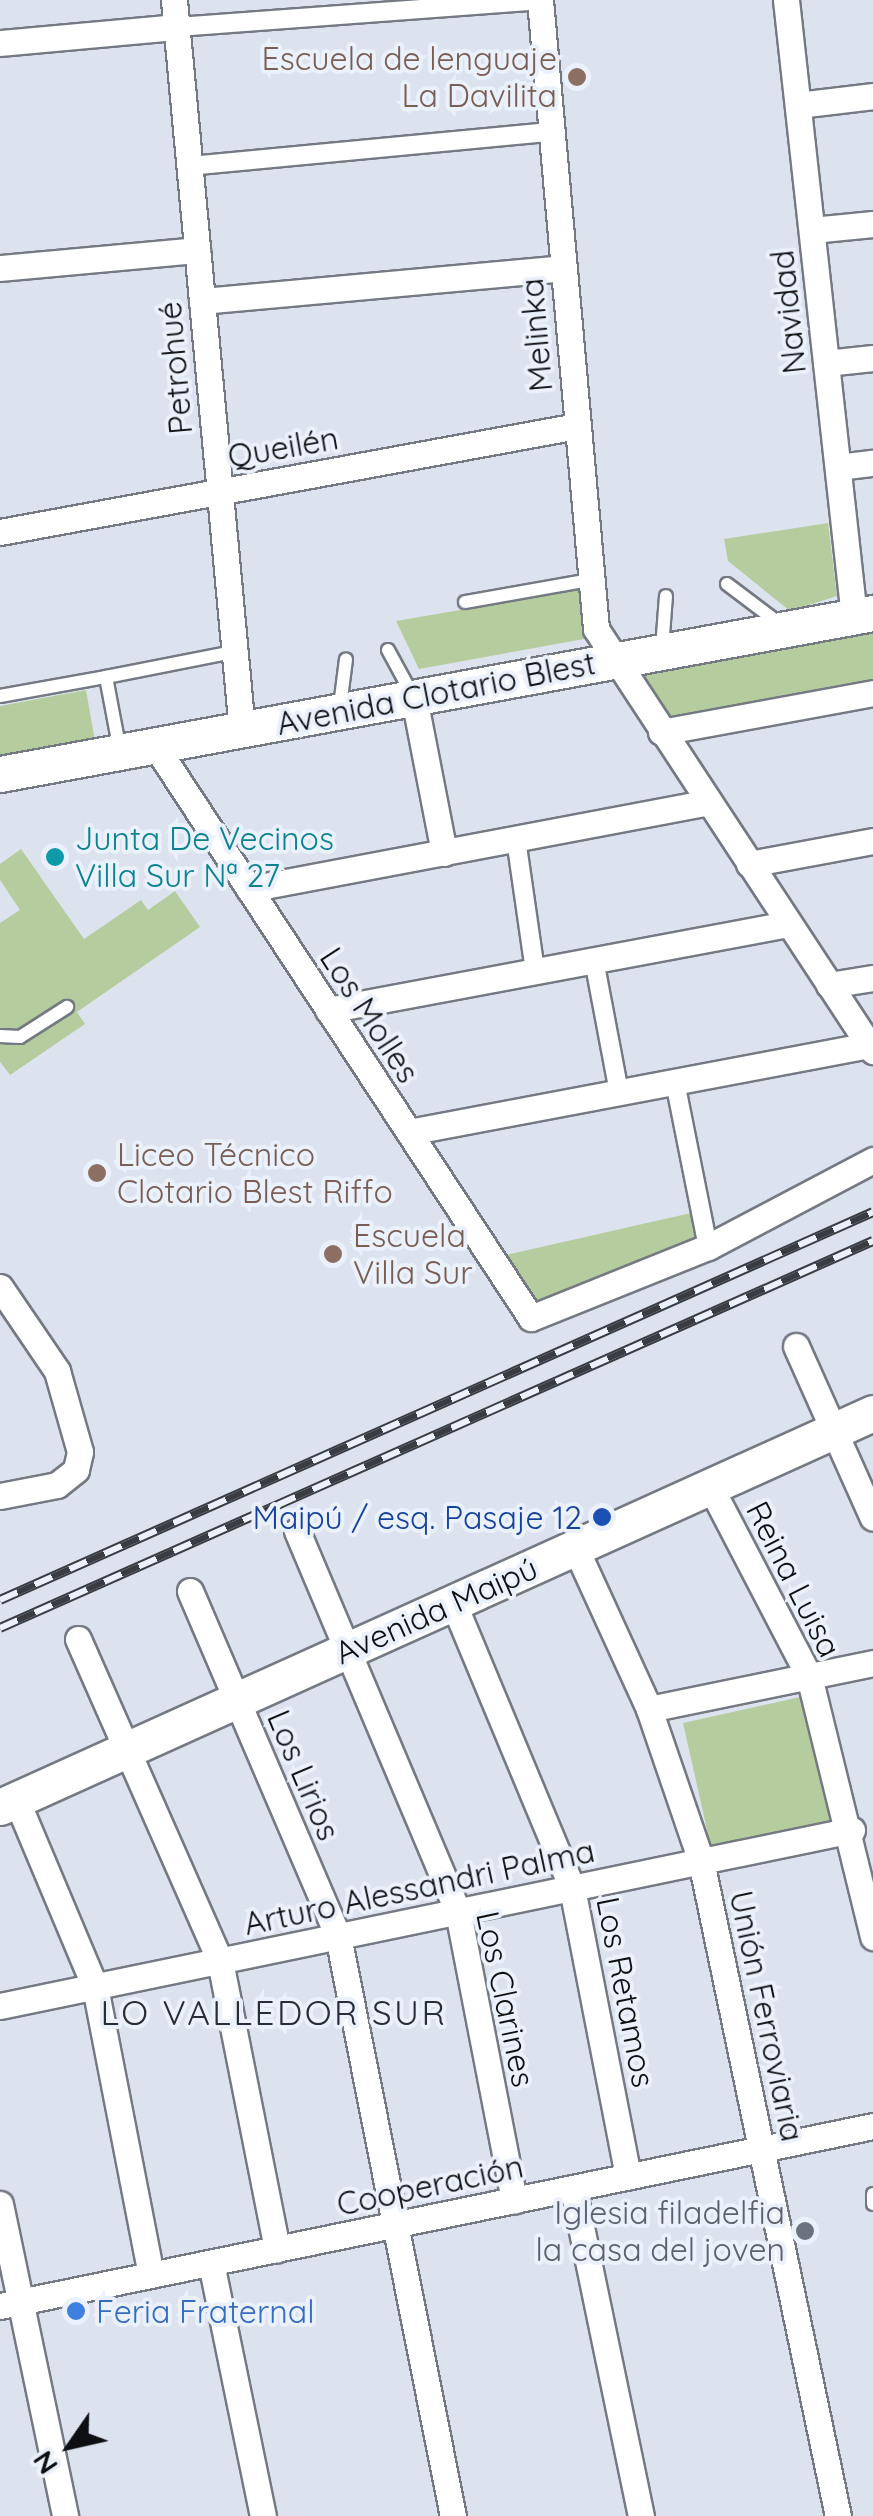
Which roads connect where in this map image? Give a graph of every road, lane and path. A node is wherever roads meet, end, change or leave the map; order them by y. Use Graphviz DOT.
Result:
graph roads {
  1 [pos="174,0"];
  2 [pos="540,0"];
  3 [pos="786,0"];
  4 [pos="176,27"];
  5 [pos="0,44"];
  6 [pos="873,96"];
  7 [pos="798,105"];
  8 [pos="552,132"];
  9 [pos="189,166"];
  10 [pos="873,224"];
  11 [pos="812,230"];
  12 [pos="197,250"];
  13 [pos="0,268"];
  14 [pos="563,268"];
  15 [pos="202,301"];
  16 [pos="873,358"];
  17 [pos="826,363"];
  18 [pos="577,426"];
  19 [pos="873,463"];
  20 [pos="838,467"];
  21 [pos="220,492"];
  22 [pos="0,532"];
  23 [pos="590,580"];
  24 [pos="727,584"];
  25 [pos="666,596"];
  26 [pos="465,602"];
  27 [pos="864,615"];
  28 [pos="786,628"];
  29 [pos="388,650"];
  30 [pos="661,650"];
  31 [pos="234,652"];
  32 [pos="346,659"];
  33 [pos="612,660"];
  34 [pos="106,677"];
  35 [pos="873,693"];
  36 [pos="0,696"];
  37 [pos="414,698"];
  38 [pos="340,712"];
  39 [pos="242,730"];
  40 [pos="661,732"];
  41 [pos="156,747"];
  42 [pos="120,753"];
  43 [pos="0,774"];
  44 [pos="708,802"];
  45 [pos="516,838"];
  46 [pos="873,841"];
  47 [pos="444,853"];
  48 [pos="748,864"];
  49 [pos="249,889"];
  50 [pos="788,924"];
  51 [pos="594,960"];
  52 [pos="535,971"];
  53 [pos="873,978"];
  54 [pos="829,985"];
  55 [pos="67,1007"];
  56 [pos="328,1010"];
  57 [pos="0,1036"];
  58 [pos="871,1048"];
  59 [pos="675,1082"];
  60 [pos="619,1092"];
  61 [pos="409,1132"];
  62 [pos="873,1160"];
  63 [pos="708,1247"];
  64 [pos="0,1287"];
  65 [pos="11,1324"];
  66 [pos="796,1346"];
  67 [pos="873,1413"];
  68 [pos="832,1431"];
  69 [pos="710,1486"];
  70 [pos="0,1496"];
  71 [pos="873,1518"];
  72 [pos="297,1531"];
  73 [pos="576,1547"];
  74 [pos="190,1591"];
  75 [pos="454,1602"];
  76 [pos="78,1639"];
  77 [pos="346,1650"];
  78 [pos="873,1663"];
  79 [pos="809,1676"];
  80 [pos="236,1700"];
  81 [pos="649,1708"];
  82 [pos="126,1750"];
  83 [pos="8,1803"];
  84 [pos="852,1830"];
  85 [pos="701,1862"];
  86 [pos="572,1888"];
  87 [pos="458,1912"];
  88 [pos="338,1936"];
  89 [pos="873,1937"];
  90 [pos="220,1961"];
  91 [pos="95,1988"];
  92 [pos="0,2006"];
  93 [pos="873,2126"];
  94 [pos="761,2150"];
  95 [pos="628,2177"];
  96 [pos="574,2188"];
  97 [pos="873,2194"];
  98 [pos="514,2200"];
  99 [pos="0,2204"];
  100 [pos="873,2204"];
  101 [pos="393,2225"];
  102 [pos="277,2249"];
  103 [pos="211,2263"];
  104 [pos="150,2275"];
  105 [pos="10,2304"];
  106 [pos="64,2516"];
  107 [pos="262,2516"];
  108 [pos="453,2516"];
  109 [pos="641,2516"];
  110 [pos="838,2516"];
  1 -- 4 [label="street, Petrohué"];
  2 -- 4 [label="street"];
  2 -- 8 [label="street, Melinka"];
  3 -- 7 [label="street, Navidad"];
  4 -- 5 [label="street"];
  4 -- 9 [label="street, Petrohué"];
  6 -- 7 [label="street"];
  7 -- 11 [label="street, Navidad"];
  8 -- 9 [label="street"];
  8 -- 14 [label="street, Melinka"];
  9 -- 12 [label="street, Petrohué"];
  10 -- 11 [label="street"];
  11 -- 17 [label="street, Navidad"];
  12 -- 13 [label="street"];
  12 -- 15 [label="street, Petrohué"];
  14 -- 15 [label="street"];
  14 -- 18 [label="street, Melinka"];
  15 -- 21 [label="street, Petrohué"];
  16 -- 17 [label="street"];
  17 -- 20 [label="street, Navidad"];
  18 -- 21 [label="street, Queilén"];
  18 -- 23 [label="street, Melinka"];
  19 -- 20 [label="street"];
  20 -- 27 [label="street, Navidad"];
  21 -- 22 [label="street, Queilén"];
  21 -- 31 [label="street, Petrohué"];
  23 -- 26 [label="lane"];
  23 -- 33 [label="street, Melinka"];
  24 -- 28 [label="lane"];
  25 -- 30 [label="lane"];
  27 -- 28 [label="main road, Avenida Clotario Blest"];
  28 -- 30 [label="main road, Avenida Clotario Blest"];
  29 -- 37 [label="lane"];
  30 -- 33 [label="main road, Avenida Clotario Blest"];
  31 -- 34 [label="lane"];
  31 -- 39 [label="street, Petrohué"];
  32 -- 38 [label="lane"];
  33 -- 37 [label="main road, Avenida Clotario Blest"];
  33 -- 40 [label="street, Melinka"];
  34 -- 36 [label="lane"];
  34 -- 42 [label="lane"];
  35 -- 40 [label="street"];
  37 -- 38 [label="main road, Avenida Clotario Blest"];
  37 -- 47 [label="street"];
  38 -- 39 [label="main road, Avenida Clotario Blest"];
  39 -- 41 [label="main road, Avenida Clotario Blest"];
  40 -- 44 [label="street, Melinka"];
  41 -- 42 [label="main road, Avenida Clotario Blest"];
  41 -- 49 [label="street, Los Molles"];
  42 -- 43 [label="main road, Avenida Clotario Blest"];
  44 -- 45 [label="street"];
  44 -- 48 [label="street, Melinka"];
  45 -- 47 [label="street"];
  45 -- 52 [label="street"];
  46 -- 48 [label="street"];
  47 -- 49 [label="street"];
  48 -- 50 [label="street, Melinka"];
  49 -- 56 [label="street, Los Molles"];
  50 -- 51 [label="street"];
  50 -- 54 [label="street, Melinka"];
  51 -- 52 [label="street"];
  51 -- 60 [label="street"];
  52 -- 56 [label="street"];
  53 -- 54 [label="street"];
  54 -- 58 [label="street, Melinka"];
  55 -- 57 [label="lane"];
  56 -- 61 [label="street, Los Molles"];
  58 -- 59 [label="street"];
  59 -- 60 [label="street"];
  59 -- 63 [label="street"];
  60 -- 61 [label="street"];
  61 -- 63 [label="street, Los Molles"];
  62 -- 63 [label="street"];
  64 -- 65 [label="street"];
  65 -- 70 [label="street"];
  66 -- 68 [label="street"];
  67 -- 68 [label="main road, Avenida Maipú"];
  68 -- 69 [label="main road, Avenida Maipú"];
  68 -- 71 [label="street"];
  69 -- 73 [label="main road, Avenida Maipú"];
  69 -- 79 [label="street, Reina Luisa"];
  72 -- 77 [label="street, Los Clarines"];
  73 -- 75 [label="main road, Avenida Maipú"];
  73 -- 81 [label="street, Unión Ferroviaria"];
  74 -- 80 [label="street, Los Lirios"];
  75 -- 77 [label="main road, Avenida Maipú"];
  75 -- 86 [label="street, Los Retamos"];
  76 -- 82 [label="street"];
  77 -- 80 [label="main road, Avenida Maipú"];
  77 -- 87 [label="street, Los Clarines"];
  78 -- 79 [label="street"];
  79 -- 81 [label="street"];
  79 -- 84 [label="street, Reina Luisa"];
  80 -- 82 [label="main road, Avenida Maipú"];
  80 -- 88 [label="street, Los Lirios"];
  81 -- 85 [label="street, Unión Ferroviaria"];
  82 -- 83 [label="main road, Avenida Maipú"];
  82 -- 90 [label="street"];
  83 -- 91 [label="street"];
  84 -- 85 [label="street, Arturo Alessandri Palma"];
  84 -- 89 [label="street, Reina Luisa"];
  85 -- 86 [label="street, Arturo Alessandri Palma"];
  85 -- 94 [label="street, Unión Ferroviaria"];
  86 -- 87 [label="street, Arturo Alessandri Palma"];
  86 -- 95 [label="street, Los Retamos"];
  87 -- 88 [label="street, Arturo Alessandri Palma"];
  87 -- 98 [label="street, Los Clarines"];
  88 -- 90 [label="street, Arturo Alessandri Palma"];
  88 -- 101 [label="street, Los Lirios"];
  90 -- 91 [label="street, Arturo Alessandri Palma"];
  90 -- 102 [label="street"];
  91 -- 92 [label="street, Arturo Alessandri Palma"];
  91 -- 104 [label="street"];
  93 -- 94 [label="street, Cooperación"];
  94 -- 95 [label="street, Cooperación"];
  94 -- 110 [label="street, Unión Ferroviaria"];
  95 -- 96 [label="street, Cooperación"];
  96 -- 98 [label="street, Cooperación"];
  96 -- 109 [label="street"];
  97 -- 100 [label="lane"];
  98 -- 101 [label="street, Cooperación"];
  99 -- 105 [label="street"];
  101 -- 102 [label="street, Cooperación"];
  101 -- 108 [label="street, Los Lirios"];
  102 -- 103 [label="street, Cooperación"];
  103 -- 104 [label="street, Cooperación"];
  103 -- 107 [label="street"];
  104 -- 105 [label="street, Cooperación"];
  105 -- 106 [label="street"];
}
